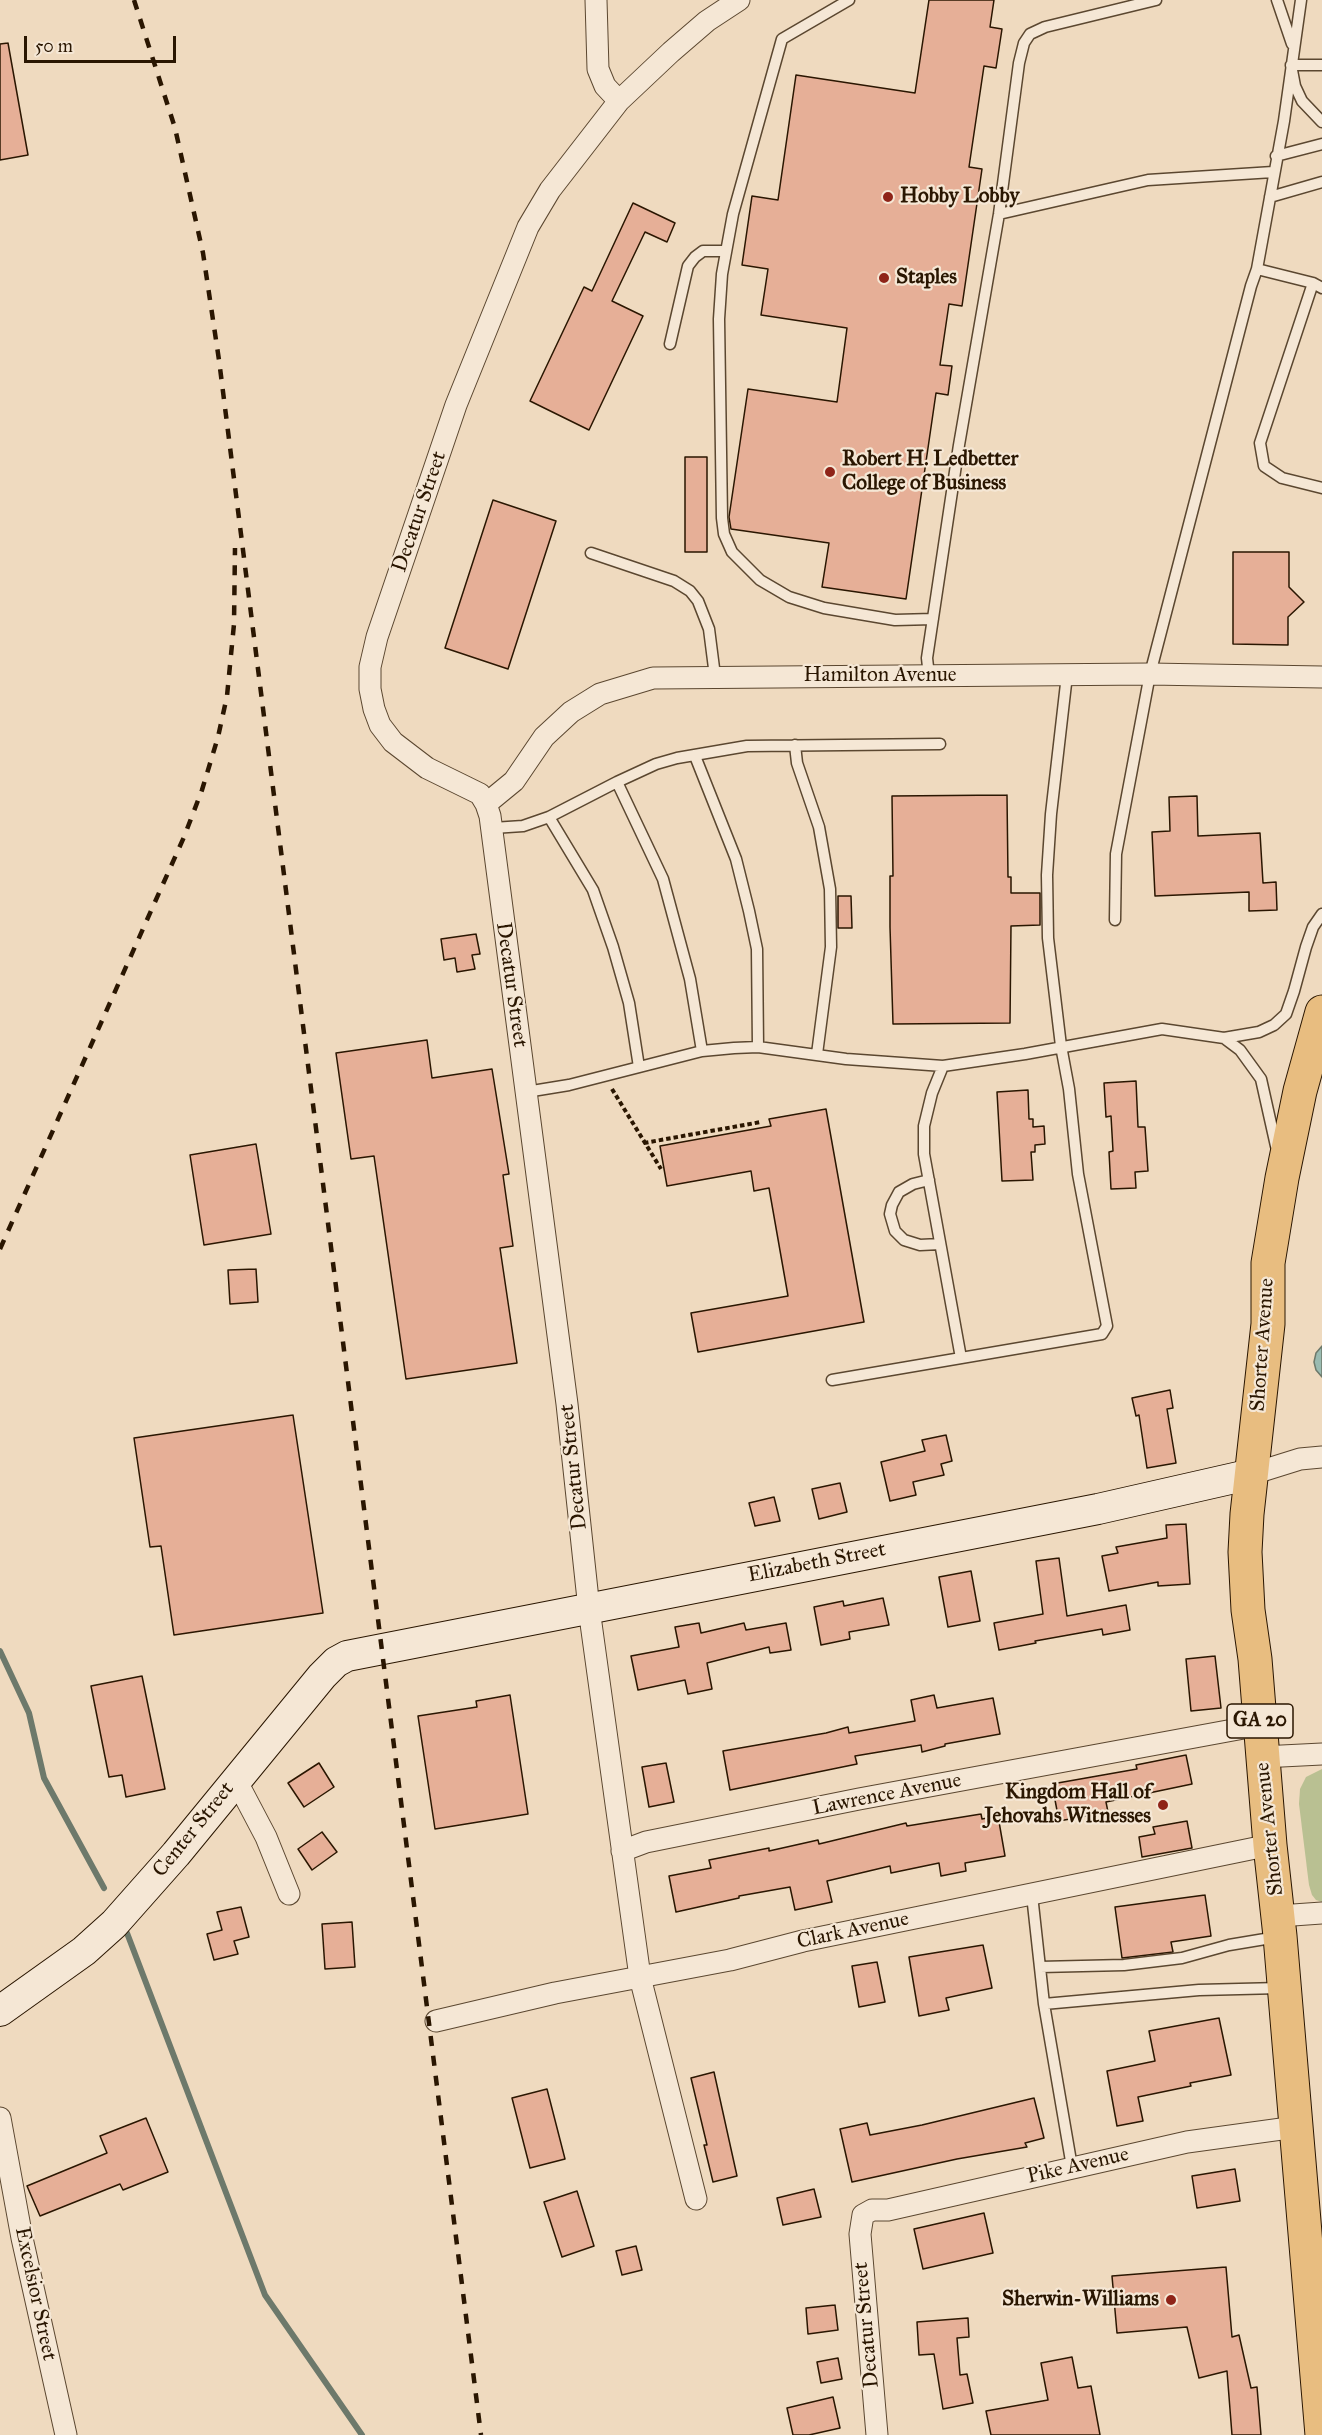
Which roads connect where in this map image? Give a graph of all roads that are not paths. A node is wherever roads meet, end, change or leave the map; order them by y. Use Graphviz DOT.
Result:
graph roads {
  1 [pos="596,0"];
  2 [pos="739,0"];
  3 [pos="849,0"];
  4 [pos="1156,0"];
  5 [pos="1277,0"];
  6 [pos="1301,0"];
  7 [pos="1293,47"];
  8 [pos="1291,65"];
  9 [pos="1322,65"];
  10 [pos="619,101"];
  11 [pos="1322,122"];
  12 [pos="1322,144"];
  13 [pos="1276,156"];
  14 [pos="1273,172"];
  15 [pos="1322,182"];
  16 [pos="1270,197"];
  17 [pos="999,214"];
  18 [pos="726,251"];
  19 [pos="1257,269"];
  20 [pos="1317,286"];
  21 [pos="670,344"];
  22 [pos="1322,488"];
  23 [pos="591,554"];
  24 [pos="933,619"];
  25 [pos="1150,674"];
  26 [pos="1067,675"];
  27 [pos="715,676"];
  28 [pos="929,676"];
  29 [pos="1322,677"];
  30 [pos="940,744"];
  31 [pos="795,746"];
  32 [pos="695,756"];
  33 [pos="617,782"];
  34 [pos="486,804"];
  35 [pos="549,817"];
  36 [pos="493,828"];
  37 [pos="1322,914"];
  38 [pos="1115,920"];
  39 [pos="1322,1012"];
  40 [pos="1224,1038"];
  41 [pos="1060,1046"];
  42 [pos="758,1047"];
  43 [pos="702,1051"];
  44 [pos="818,1054"];
  45 [pos="943,1066"];
  46 [pos="639,1067"];
  47 [pos="526,1092"];
  48 [pos="1282,1178"];
  49 [pos="929,1180"];
  50 [pos="940,1244"];
  51 [pos="961,1358"];
  52 [pos="832,1380"];
  53 [pos="1322,1457"];
  54 [pos="1252,1474"];
  55 [pos="589,1609"];
  56 [pos="381,1650"];
  57 [pos="1261,1741"];
  58 [pos="1322,1754"];
  59 [pos="236,1780"];
  60 [pos="1270,1845"];
  61 [pos="622,1851"];
  62 [pos="289,1894"];
  63 [pos="1032,1895"];
  64 [pos="1322,1913"];
  65 [pos="1280,1926"];
  66 [pos="1040,1967"];
  67 [pos="640,1977"];
  68 [pos="1285,1988"];
  69 [pos="1044,2004"];
  70 [pos="0,2011"];
  71 [pos="436,2021"];
  72 [pos="0,2118"];
  73 [pos="1296,2127"];
  74 [pos="1072,2167"];
  75 [pos="696,2199"];
  76 [pos="863,2216"];
  77 [pos="1314,2257"];
  78 [pos="66,2435"];
  79 [pos="877,2435"];
  80 [pos="1322,2435"];
  1 -- 10 [label="street"];
  2 -- 10 [label="street, Decatur Street"];
  3 -- 18 [label="lane"];
  4 -- 17 [label="lane"];
  5 -- 7 [label="lane"];
  6 -- 7 [label="lane"];
  7 -- 8 [label="lane"];
  8 -- 9 [label="lane"];
  8 -- 11 [label="lane"];
  8 -- 13 [label="lane"];
  10 -- 34 [label="street, Decatur Street"];
  12 -- 13 [label="lane"];
  13 -- 14 [label="lane"];
  14 -- 16 [label="lane"];
  14 -- 17 [label="lane"];
  15 -- 16 [label="lane"];
  16 -- 19 [label="lane"];
  17 -- 24 [label="lane"];
  18 -- 21 [label="lane"];
  18 -- 24 [label="lane"];
  19 -- 20 [label="lane"];
  19 -- 25 [label="lane"];
  20 -- 22 [label="lane"];
  23 -- 27 [label="lane"];
  24 -- 28 [label="lane"];
  25 -- 26 [label="street, Hamilton Avenue"];
  25 -- 29 [label="street, Hamilton Avenue"];
  25 -- 38 [label="lane"];
  26 -- 28 [label="street, Hamilton Avenue"];
  26 -- 41 [label="lane"];
  27 -- 28 [label="street, Hamilton Avenue"];
  27 -- 34 [label="street, Hamilton Avenue"];
  30 -- 31 [label="lane"];
  31 -- 32 [label="lane"];
  31 -- 44 [label="lane"];
  32 -- 33 [label="lane"];
  32 -- 42 [label="lane"];
  33 -- 35 [label="lane"];
  33 -- 43 [label="lane"];
  34 -- 36 [label="street, Decatur Street"];
  35 -- 36 [label="lane"];
  35 -- 46 [label="lane"];
  36 -- 47 [label="street, Decatur Street"];
  37 -- 40 [label="lane"];
  39 -- 48 [label="main road, Shorter Avenue / GA 20"];
  40 -- 41 [label="lane"];
  40 -- 48 [label="lane"];
  41 -- 45 [label="lane"];
  41 -- 51 [label="lane"];
  42 -- 43 [label="lane"];
  42 -- 44 [label="lane"];
  43 -- 46 [label="lane"];
  44 -- 45 [label="lane"];
  45 -- 49 [label="lane"];
  46 -- 47 [label="lane"];
  47 -- 55 [label="street, Decatur Street"];
  48 -- 54 [label="main road, Shorter Avenue / GA 20"];
  49 -- 50 [label="lane"];
  49 -- 50 [label="lane"];
  50 -- 51 [label="lane"];
  51 -- 52 [label="lane"];
  53 -- 54 [label="street"];
  54 -- 55 [label="street, Elizabeth Street"];
  54 -- 57 [label="main road, Shorter Avenue / GA 20"];
  55 -- 56 [label="street, Elizabeth Street"];
  55 -- 61 [label="street, Decatur Street"];
  56 -- 59 [label="street, Center Street"];
  57 -- 58 [label="street, Lawrence Avenue"];
  57 -- 60 [label="main road, Shorter Avenue / GA 20"];
  57 -- 61 [label="street, Lawrence Avenue"];
  59 -- 62 [label="street"];
  59 -- 70 [label="street, Center Street"];
  60 -- 63 [label="street, Clark Avenue"];
  60 -- 65 [label="main road, Shorter Avenue / GA 20"];
  61 -- 67 [label="street, Decatur Street"];
  63 -- 66 [label="lane"];
  63 -- 67 [label="street, Clark Avenue"];
  64 -- 65 [label="street"];
  65 -- 66 [label="lane"];
  65 -- 68 [label="main road, Shorter Avenue / GA 20"];
  66 -- 69 [label="lane"];
  67 -- 71 [label="street, Clark Avenue"];
  67 -- 75 [label="street, Decatur Street"];
  68 -- 69 [label="lane"];
  68 -- 73 [label="main road, Shorter Avenue / GA 20"];
  69 -- 74 [label="lane"];
  72 -- 78 [label="street, Excelsior Street"];
  73 -- 74 [label="street, Pike Avenue"];
  73 -- 77 [label="main road, Shorter Avenue / GA 20"];
  74 -- 76 [label="street, Pike Avenue"];
  76 -- 79 [label="street, Decatur Street"];
  77 -- 80 [label="main road, Shorter Avenue / GA 20"];
}
